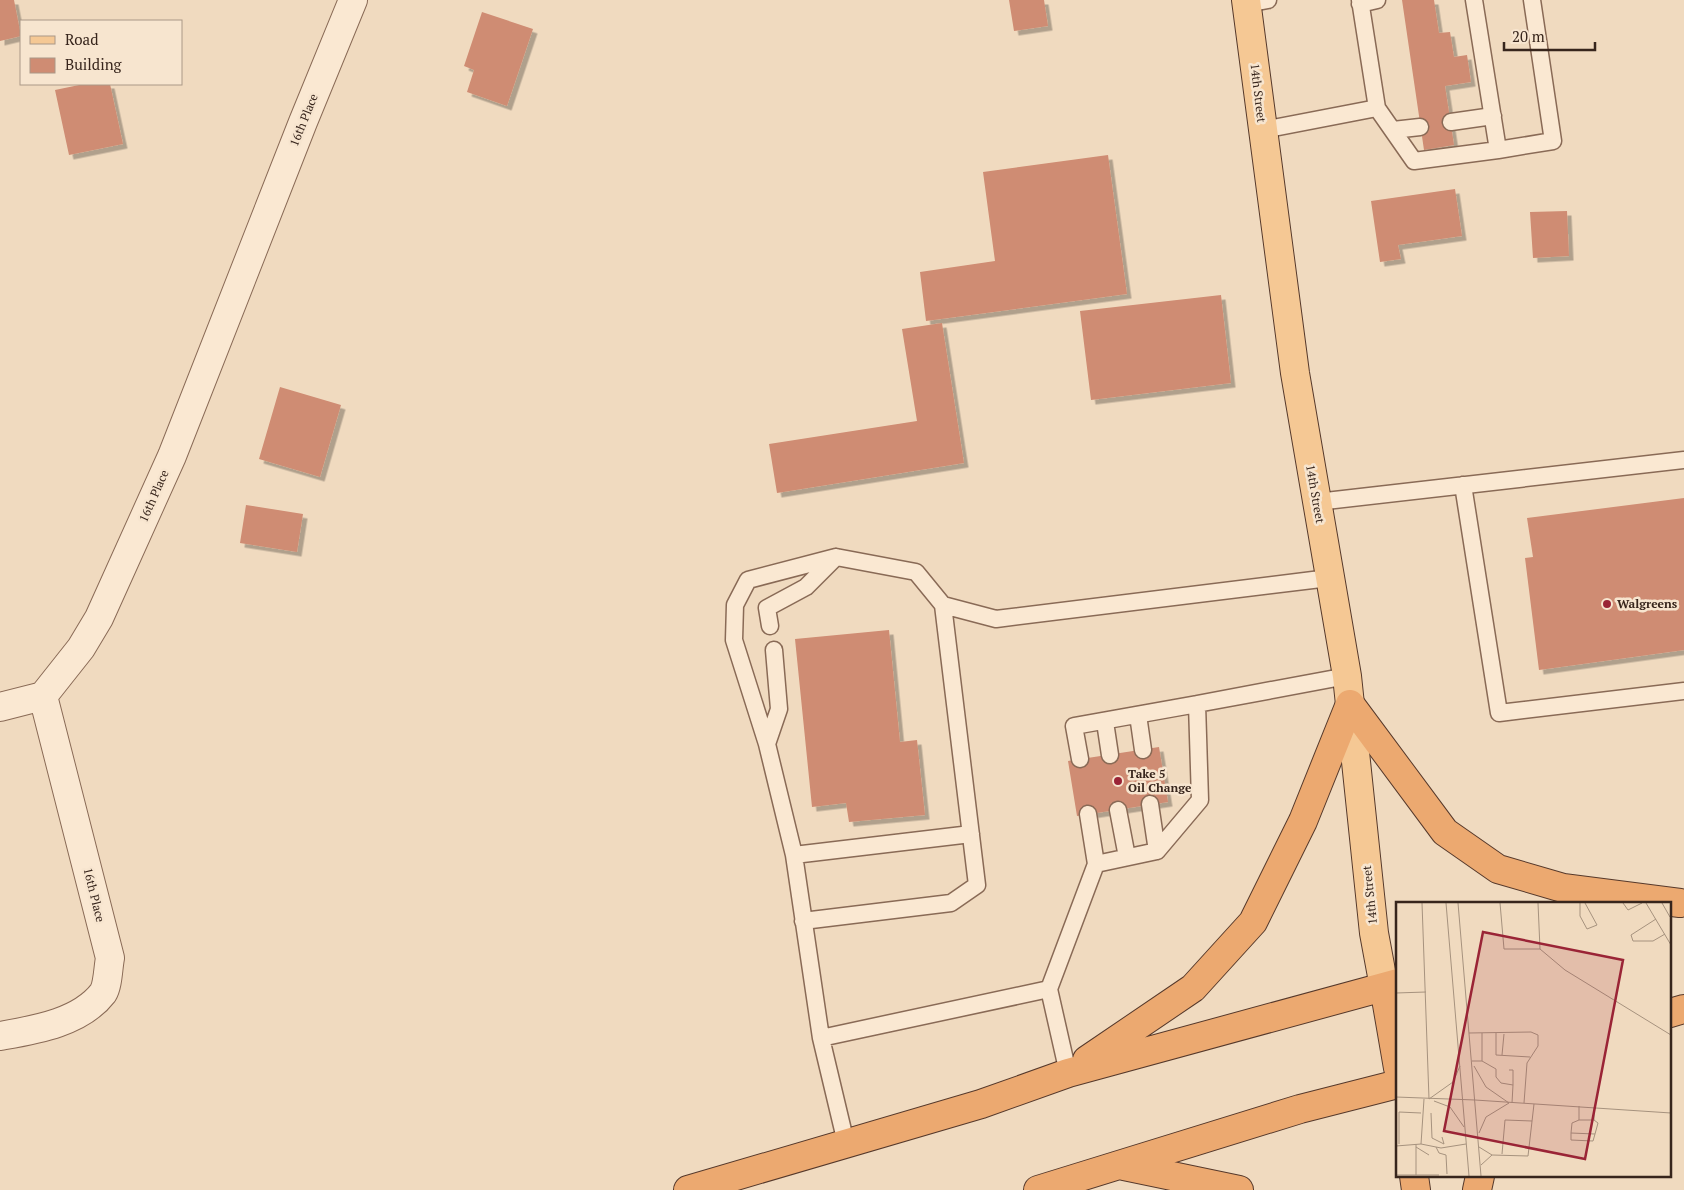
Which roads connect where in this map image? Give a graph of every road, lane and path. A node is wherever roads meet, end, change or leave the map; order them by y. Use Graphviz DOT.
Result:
graph roads {
  1 [pos="353,0"];
  2 [pos="1377,0"];
  3 [pos="1474,0"];
  4 [pos="1532,0"];
  5 [pos="1254,1"];
  6 [pos="1360,2"];
  7 [pos="1377,108"];
  8 [pos="1493,116"];
  9 [pos="1451,122"];
  10 [pos="1420,127"];
  11 [pos="1262,130"];
  12 [pos="1393,130"];
  13 [pos="1498,150"];
  14 [pos="1684,460"];
  15 [pos="1463,485"];
  16 [pos="1317,502"];
  17 [pos="836,557"];
  18 [pos="1330,578"];
  19 [pos="943,605"];
  20 [pos="770,626"];
  21 [pos="774,650"];
  22 [pos="1347,676"];
  23 [pos="1684,691"];
  24 [pos="43,696"];
  25 [pos="1197,704"];
  26 [pos="1350,704"];
  27 [pos="0,707"];
  28 [pos="1138,715"];
  29 [pos="1105,722"];
  30 [pos="767,744"];
  31 [pos="1142,750"];
  32 [pos="1110,755"];
  33 [pos="1080,759"];
  34 [pos="1150,804"];
  35 [pos="1118,810"];
  36 [pos="1088,814"];
  37 [pos="971,834"];
  38 [pos="1157,851"];
  39 [pos="794,855"];
  40 [pos="1127,857"];
  41 [pos="1096,864"];
  42 [pos="1670,902"];
  43 [pos="803,921"];
  44 [pos="1391,985"];
  45 [pos="1049,989"];
  46 [pos="0,1036"];
  47 [pos="821,1038"];
  48 [pos="1396,1044"];
  49 [pos="1068,1073"];
  50 [pos="1396,1085"];
  51 [pos="846,1144"];
  52 [pos="1122,1165"];
  53 [pos="688,1190"];
  54 [pos="1038,1190"];
  55 [pos="1239,1190"];
  1 -- 24 [label="street, 16th Place"];
  2 -- 6 [label="lane"];
  3 -- 8 [label="lane"];
  4 -- 13 [label="lane"];
  5 -- 11 [label="main road, 14th Street"];
  6 -- 7 [label="lane"];
  7 -- 11 [label="lane"];
  7 -- 12 [label="lane"];
  8 -- 9 [label="lane"];
  8 -- 13 [label="lane"];
  10 -- 12 [label="lane"];
  11 -- 16 [label="main road, 14th Street"];
  12 -- 13 [label="lane"];
  14 -- 15 [label="lane"];
  15 -- 16 [label="lane"];
  15 -- 23 [label="lane"];
  16 -- 18 [label="main road, 14th Street"];
  17 -- 19 [label="lane"];
  17 -- 20 [label="lane"];
  17 -- 30 [label="lane"];
  18 -- 19 [label="lane"];
  18 -- 22 [label="main road, 14th Street"];
  19 -- 37 [label="lane"];
  21 -- 30 [label="lane"];
  22 -- 25 [label="lane"];
  22 -- 26 [label="main road, 14th Street"];
  24 -- 27 [label="street"];
  24 -- 46 [label="street, 16th Place"];
  25 -- 28 [label="lane"];
  25 -- 38 [label="lane"];
  26 -- 42 [label="highway"];
  26 -- 44 [label="main road, 14th Street"];
  26 -- 49 [label="highway"];
  28 -- 29 [label="lane"];
  28 -- 31 [label="lane"];
  29 -- 32 [label="lane"];
  29 -- 33 [label="lane"];
  30 -- 39 [label="lane"];
  34 -- 38 [label="lane"];
  35 -- 40 [label="lane"];
  36 -- 41 [label="lane"];
  37 -- 39 [label="lane"];
  37 -- 43 [label="lane"];
  38 -- 40 [label="lane"];
  39 -- 43 [label="lane"];
  40 -- 41 [label="lane"];
  41 -- 45 [label="lane"];
  43 -- 47 [label="lane"];
  44 -- 48 [label="highway"];
  44 -- 49 [label="highway"];
  45 -- 47 [label="lane"];
  45 -- 49 [label="lane"];
  47 -- 51 [label="lane"];
  49 -- 51 [label="highway"];
  50 -- 52 [label="highway"];
  51 -- 53 [label="highway"];
  52 -- 54 [label="highway"];
  52 -- 55 [label="highway"];
}
